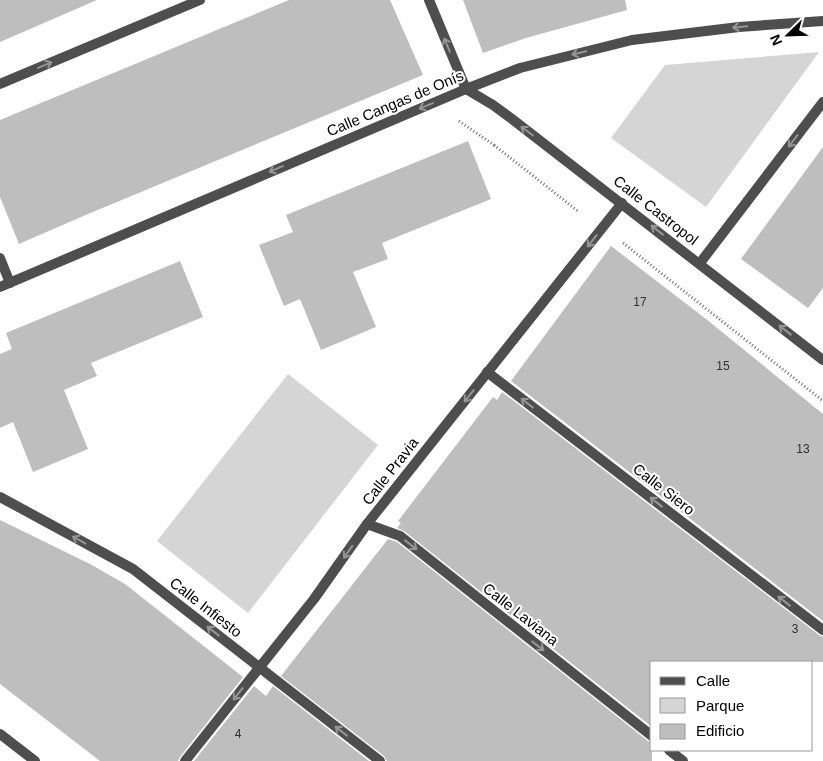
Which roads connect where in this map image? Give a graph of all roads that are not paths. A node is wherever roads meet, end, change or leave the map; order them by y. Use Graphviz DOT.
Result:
graph roads {
  1 [pos="200,0"];
  2 [pos="429,0"];
  3 [pos="823,21"];
  4 [pos="0,84"];
  5 [pos="466,89"];
  6 [pos="823,102"];
  7 [pos="622,203"];
  8 [pos="0,258"];
  9 [pos="700,263"];
  10 [pos="10,282"];
  11 [pos="0,287"];
  12 [pos="823,360"];
  13 [pos="487,372"];
  14 [pos="0,497"];
  15 [pos="367,524"];
  16 [pos="823,630"];
  17 [pos="259,667"];
  18 [pos="0,734"];
  19 [pos="650,734"];
  20 [pos="670,751"];
  21 [pos="35,761"];
  22 [pos="185,761"];
  23 [pos="380,761"];
  24 [pos="683,761"];
  4 -- 1 [label="street, one-way"];
  5 -- 2 [label="street, one-way"];
  3 -- 5 [label="street, Calle Cangas de Onís, one-way"];
  7 -- 5 [label="street, Calle Castropol, one-way"];
  5 -- 10 [label="street, Calle Cangas de Onís, one-way"];
  6 -- 9 [label="street, one-way"];
  9 -- 7 [label="street, Calle Castropol, one-way"];
  7 -- 13 [label="street, Calle Pravia, one-way"];
  8 -- 10 [label="street"];
  12 -- 9 [label="street, Calle Castropol, one-way"];
  10 -- 11 [label="street, Calle Cangas de Onís"];
  13 -- 15 [label="street, Calle Pravia, one-way"];
  16 -- 13 [label="street, Calle Siero, one-way"];
  17 -- 14 [label="street, Calle Infiesto, one-way"];
  15 -- 17 [label="street, Calle Pravia, one-way"];
  15 -- 19 [label="street, Calle Laviana, one-way"];
  17 -- 22 [label="street, Calle Pravia, one-way"];
  23 -- 17 [label="street, Calle Infiesto, one-way"];
  18 -- 21 [label="street"];
  20 -- 24 [label="street"];
}
